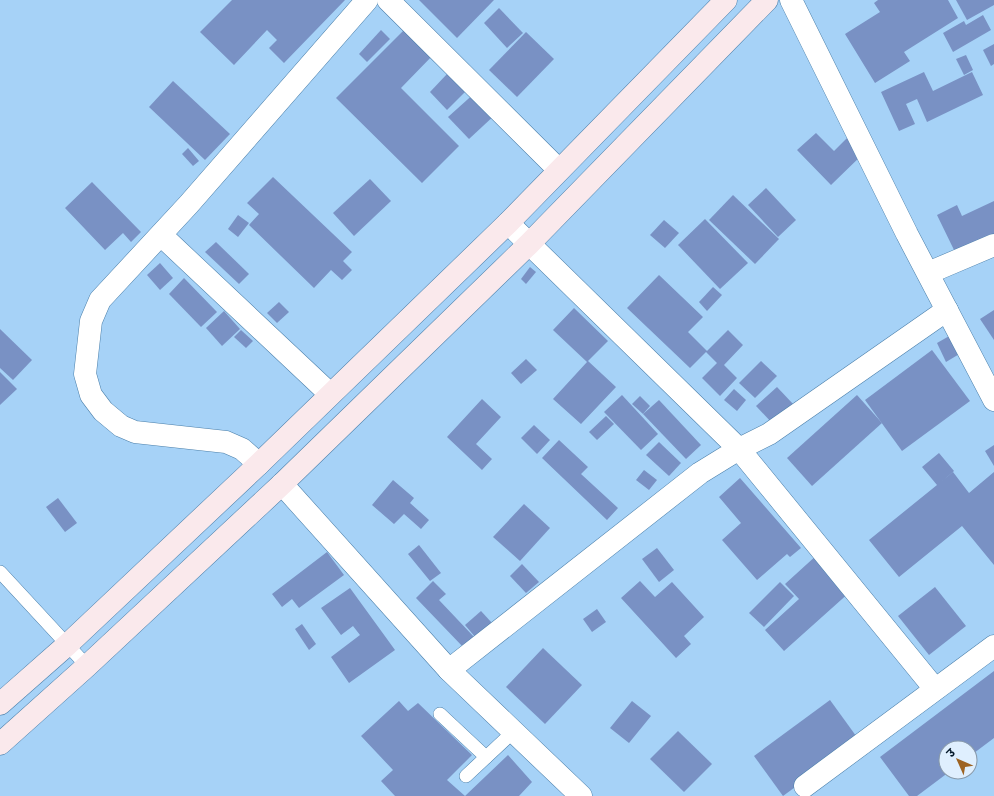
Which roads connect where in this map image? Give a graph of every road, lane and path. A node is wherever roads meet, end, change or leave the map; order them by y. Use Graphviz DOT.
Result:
graph roads {
  1 [pos="367,0"];
  2 [pos="388,0"];
  3 [pos="726,0"];
  4 [pos="767,0"];
  5 [pos="791,0"];
  6 [pos="559,170"];
  7 [pos="508,223"];
  8 [pos="161,236"];
  9 [pos="529,244"];
  10 [pos="994,245"];
  11 [pos="928,273"];
  12 [pos="947,310"];
  13 [pos="330,394"];
  14 [pos="994,400"];
  15 [pos="739,449"];
  16 [pos="259,464"];
  17 [pos="282,484"];
  18 [pos="0,572"];
  19 [pos="67,645"];
  20 [pos="994,646"];
  21 [pos="87,666"];
  22 [pos="449,670"];
  23 [pos="936,689"];
  24 [pos="0,704"];
  25 [pos="440,714"];
  26 [pos="513,732"];
  27 [pos="0,744"];
  28 [pos="486,757"];
  29 [pos="466,776"];
  30 [pos="805,786"];
  31 [pos="581,796"];
  1 -- 8 [label="street"];
  2 -- 6 [label="street"];
  3 -- 6 [label="street"];
  4 -- 9 [label="street"];
  5 -- 11 [label="street"];
  6 -- 7 [label="street"];
  7 -- 9 [label="street"];
  7 -- 13 [label="street"];
  8 -- 13 [label="street"];
  8 -- 16 [label="street"];
  9 -- 15 [label="street"];
  9 -- 17 [label="street"];
  10 -- 11 [label="street"];
  11 -- 12 [label="street"];
  12 -- 14 [label="street"];
  12 -- 15 [label="street"];
  13 -- 16 [label="street"];
  15 -- 22 [label="street"];
  15 -- 23 [label="street"];
  16 -- 19 [label="street"];
  17 -- 21 [label="street"];
  17 -- 22 [label="street"];
  18 -- 19 [label="lane"];
  19 -- 21 [label="lane"];
  19 -- 24 [label="street"];
  20 -- 23 [label="street"];
  21 -- 27 [label="street"];
  22 -- 26 [label="street"];
  23 -- 30 [label="street"];
  25 -- 28 [label="lane"];
  26 -- 28 [label="lane"];
  26 -- 31 [label="street"];
  28 -- 29 [label="lane"];
}
